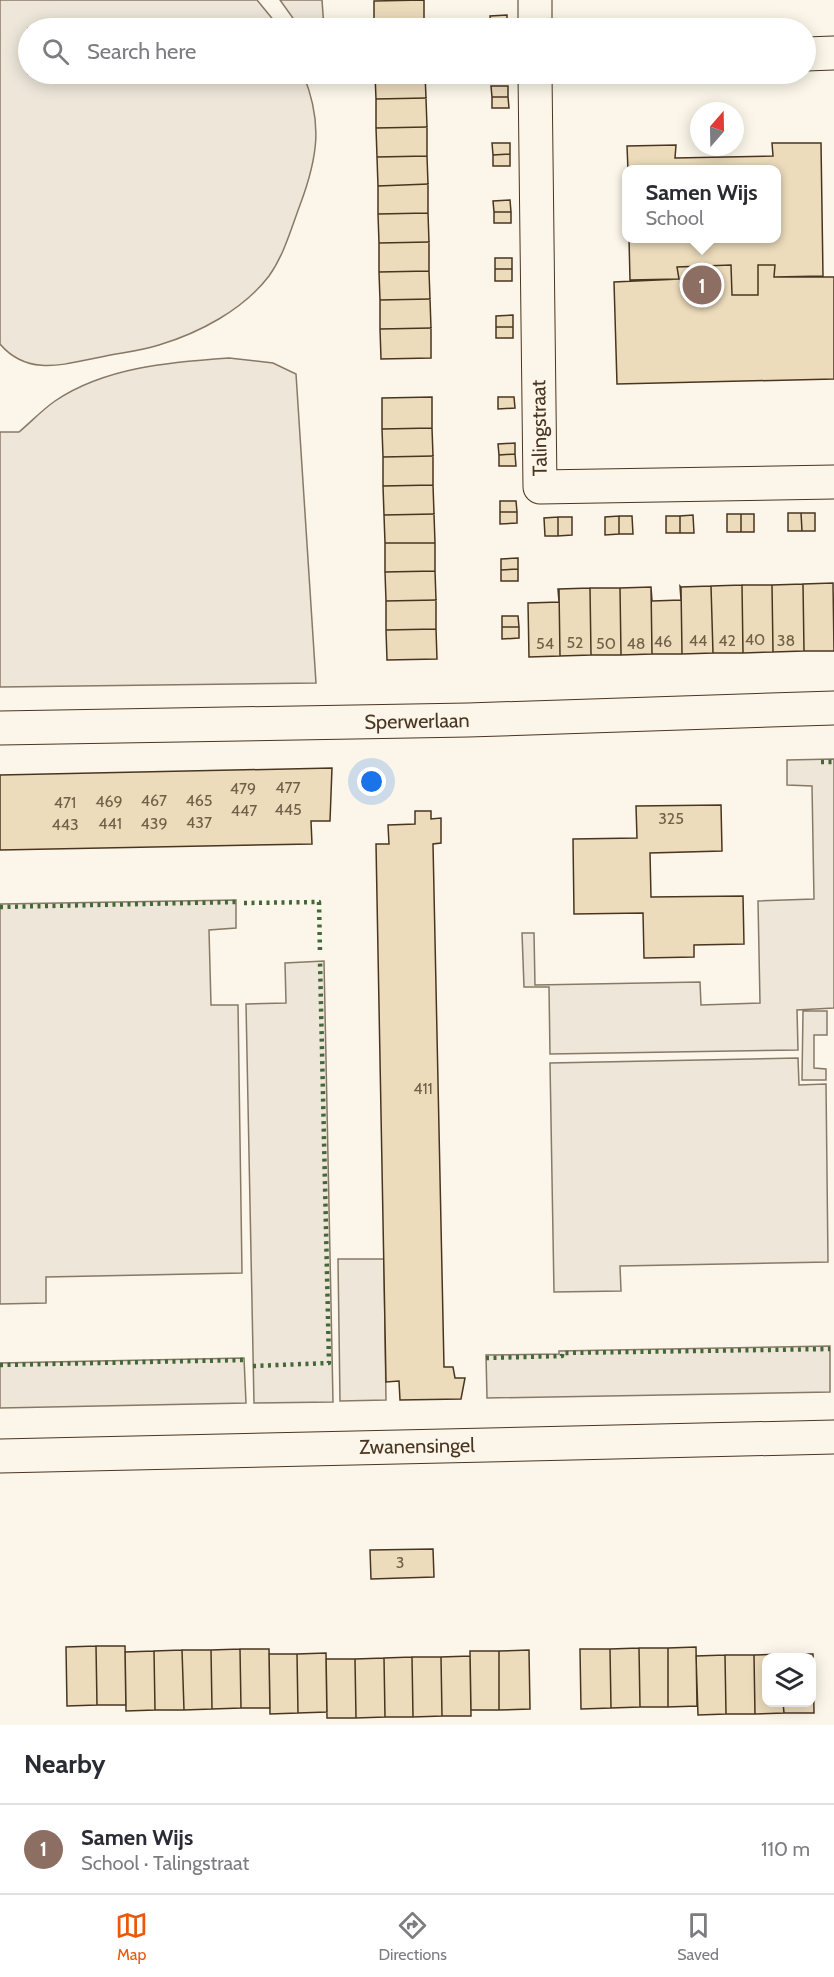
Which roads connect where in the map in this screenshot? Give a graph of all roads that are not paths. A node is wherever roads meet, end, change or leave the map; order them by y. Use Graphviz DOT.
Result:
graph roads {
  1 [pos="535,0"];
  2 [pos="535,18"];
  3 [pos="834,52"];
  4 [pos="816,53"];
  5 [pos="535,84"];
  6 [pos="834,482"];
  7 [pos="834,708"];
  8 [pos="0,728"];
  9 [pos="834,1437"];
  10 [pos="0,1456"];
  1 -- 2 [label="street"];
  3 -- 4 [label="street"];
  5 -- 6 [label="street, Talingstraat"];
  7 -- 8 [label="street, Sperwerlaan"];
  9 -- 10 [label="street, Zwanensingel"];
}
